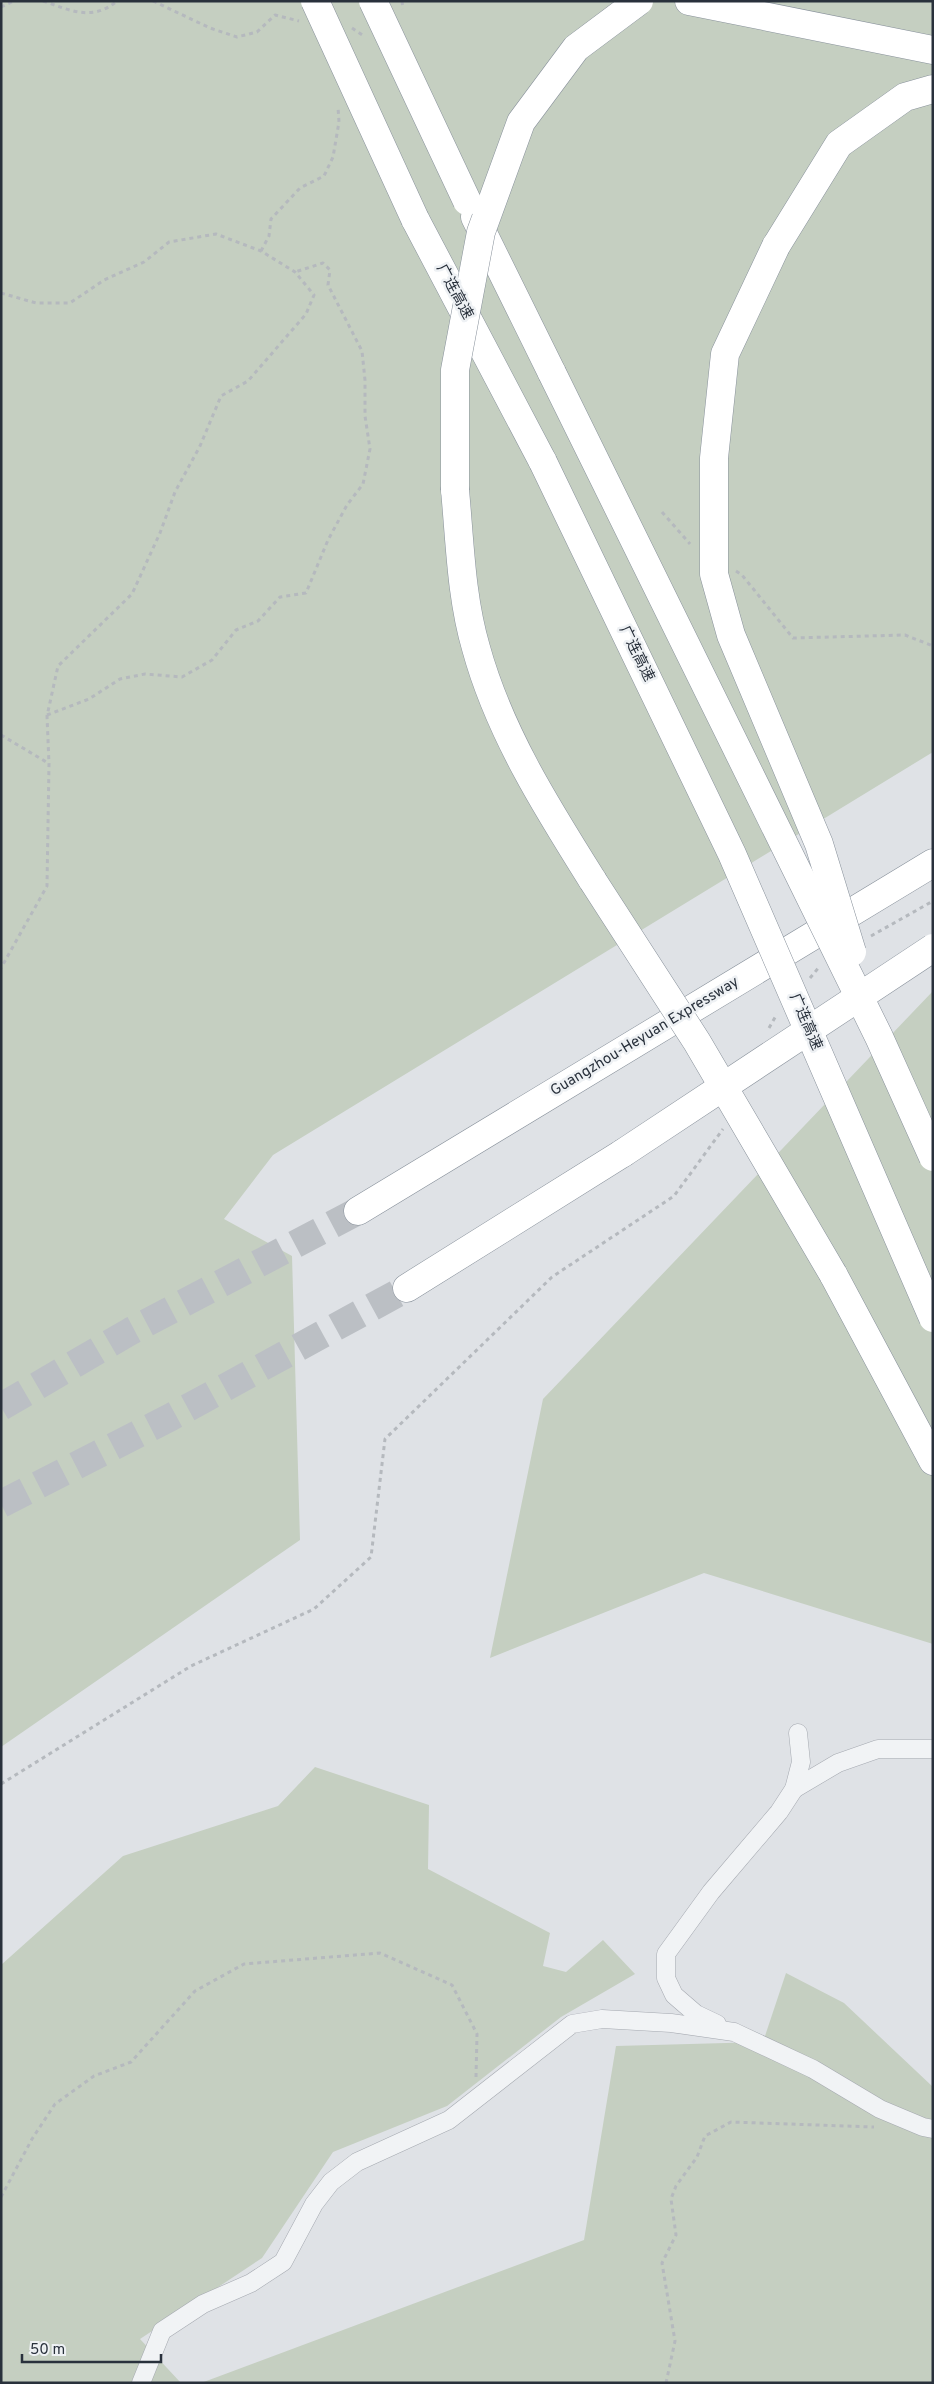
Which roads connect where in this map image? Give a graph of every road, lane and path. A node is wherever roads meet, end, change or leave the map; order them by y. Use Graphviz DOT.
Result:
graph roads {
  1 [pos="14,1"];
  2 [pos="43,1"];
  3 [pos="117,1"];
  4 [pos="153,1"];
  5 [pos="373,1"];
  6 [pos="402,1"];
  7 [pos="638,1"];
  8 [pos="689,1"];
  9 [pos="1,7"];
  10 [pos="308,11"];
  11 [pos="403,12"];
  12 [pos="350,26"];
  13 [pos="368,39"];
  14 [pos="933,50"];
  15 [pos="933,89"];
  16 [pos="338,100"];
  17 [pos="262,251"];
  18 [pos="295,272"];
  19 [pos="1,293"];
  20 [pos="662,512"];
  21 [pos="694,548"];
  22 [pos="734,570"];
  23 [pos="933,646"];
  24 [pos="47,716"];
  25 [pos="1,735"];
  26 [pos="49,764"];
  27 [pos="933,863"];
  28 [pos="933,901"];
  29 [pos="864,941"];
  30 [pos="933,948"];
  31 [pos="821,966"];
  32 [pos="1,968"];
  33 [pos="809,979"];
  34 [pos="780,1012"];
  35 [pos="766,1036"];
  36 [pos="879,1037"];
  37 [pos="725,1125"];
  38 [pos="933,1157"];
  39 [pos="358,1211"];
  40 [pos="407,1288"];
  41 [pos="933,1318"];
  42 [pos="933,1461"];
  43 [pos="798,1733"];
  44 [pos="933,1749"];
  45 [pos="1,1784"];
  46 [pos="794,1789"];
  47 [pos="734,2032"];
  48 [pos="476,2098"];
  49 [pos="893,2115"];
  50 [pos="933,2129"];
  51 [pos="1,2197"];
  52 [pos="141,2383"];
  53 [pos="666,2383"];
  1 -- 9 [label="path"];
  2 -- 3 [label="path"];
  4 -- 10 [label="path"];
  5 -- 36 [label="highway, bridge"];
  6 -- 11 [label="path"];
  7 -- 42 [label="highway, bridge"];
  8 -- 14 [label="highway"];
  10 -- 41 [label="highway, 广连高速, bridge"];
  12 -- 13 [label="path"];
  15 -- 36 [label="highway, bridge"];
  16 -- 17 [label="path"];
  17 -- 18 [label="path"];
  17 -- 19 [label="path"];
  18 -- 24 [label="path"];
  18 -- 24 [label="path"];
  20 -- 21 [label="path"];
  22 -- 23 [label="path"];
  24 -- 26 [label="path"];
  25 -- 26 [label="path"];
  26 -- 32 [label="path"];
  27 -- 39 [label="highway, Guangzhou-Heyuan Expressway, bridge"];
  28 -- 29 [label="path"];
  30 -- 40 [label="highway, bridge"];
  31 -- 33 [label="path"];
  34 -- 35 [label="path"];
  36 -- 38 [label="highway, bridge"];
  37 -- 45 [label="path"];
  43 -- 46 [label="street"];
  44 -- 46 [label="street"];
  46 -- 47 [label="street"];
  47 -- 48 [label="street"];
  47 -- 49 [label="street"];
  48 -- 51 [label="path"];
  48 -- 52 [label="street"];
  49 -- 50 [label="street"];
  49 -- 53 [label="path"];
}
